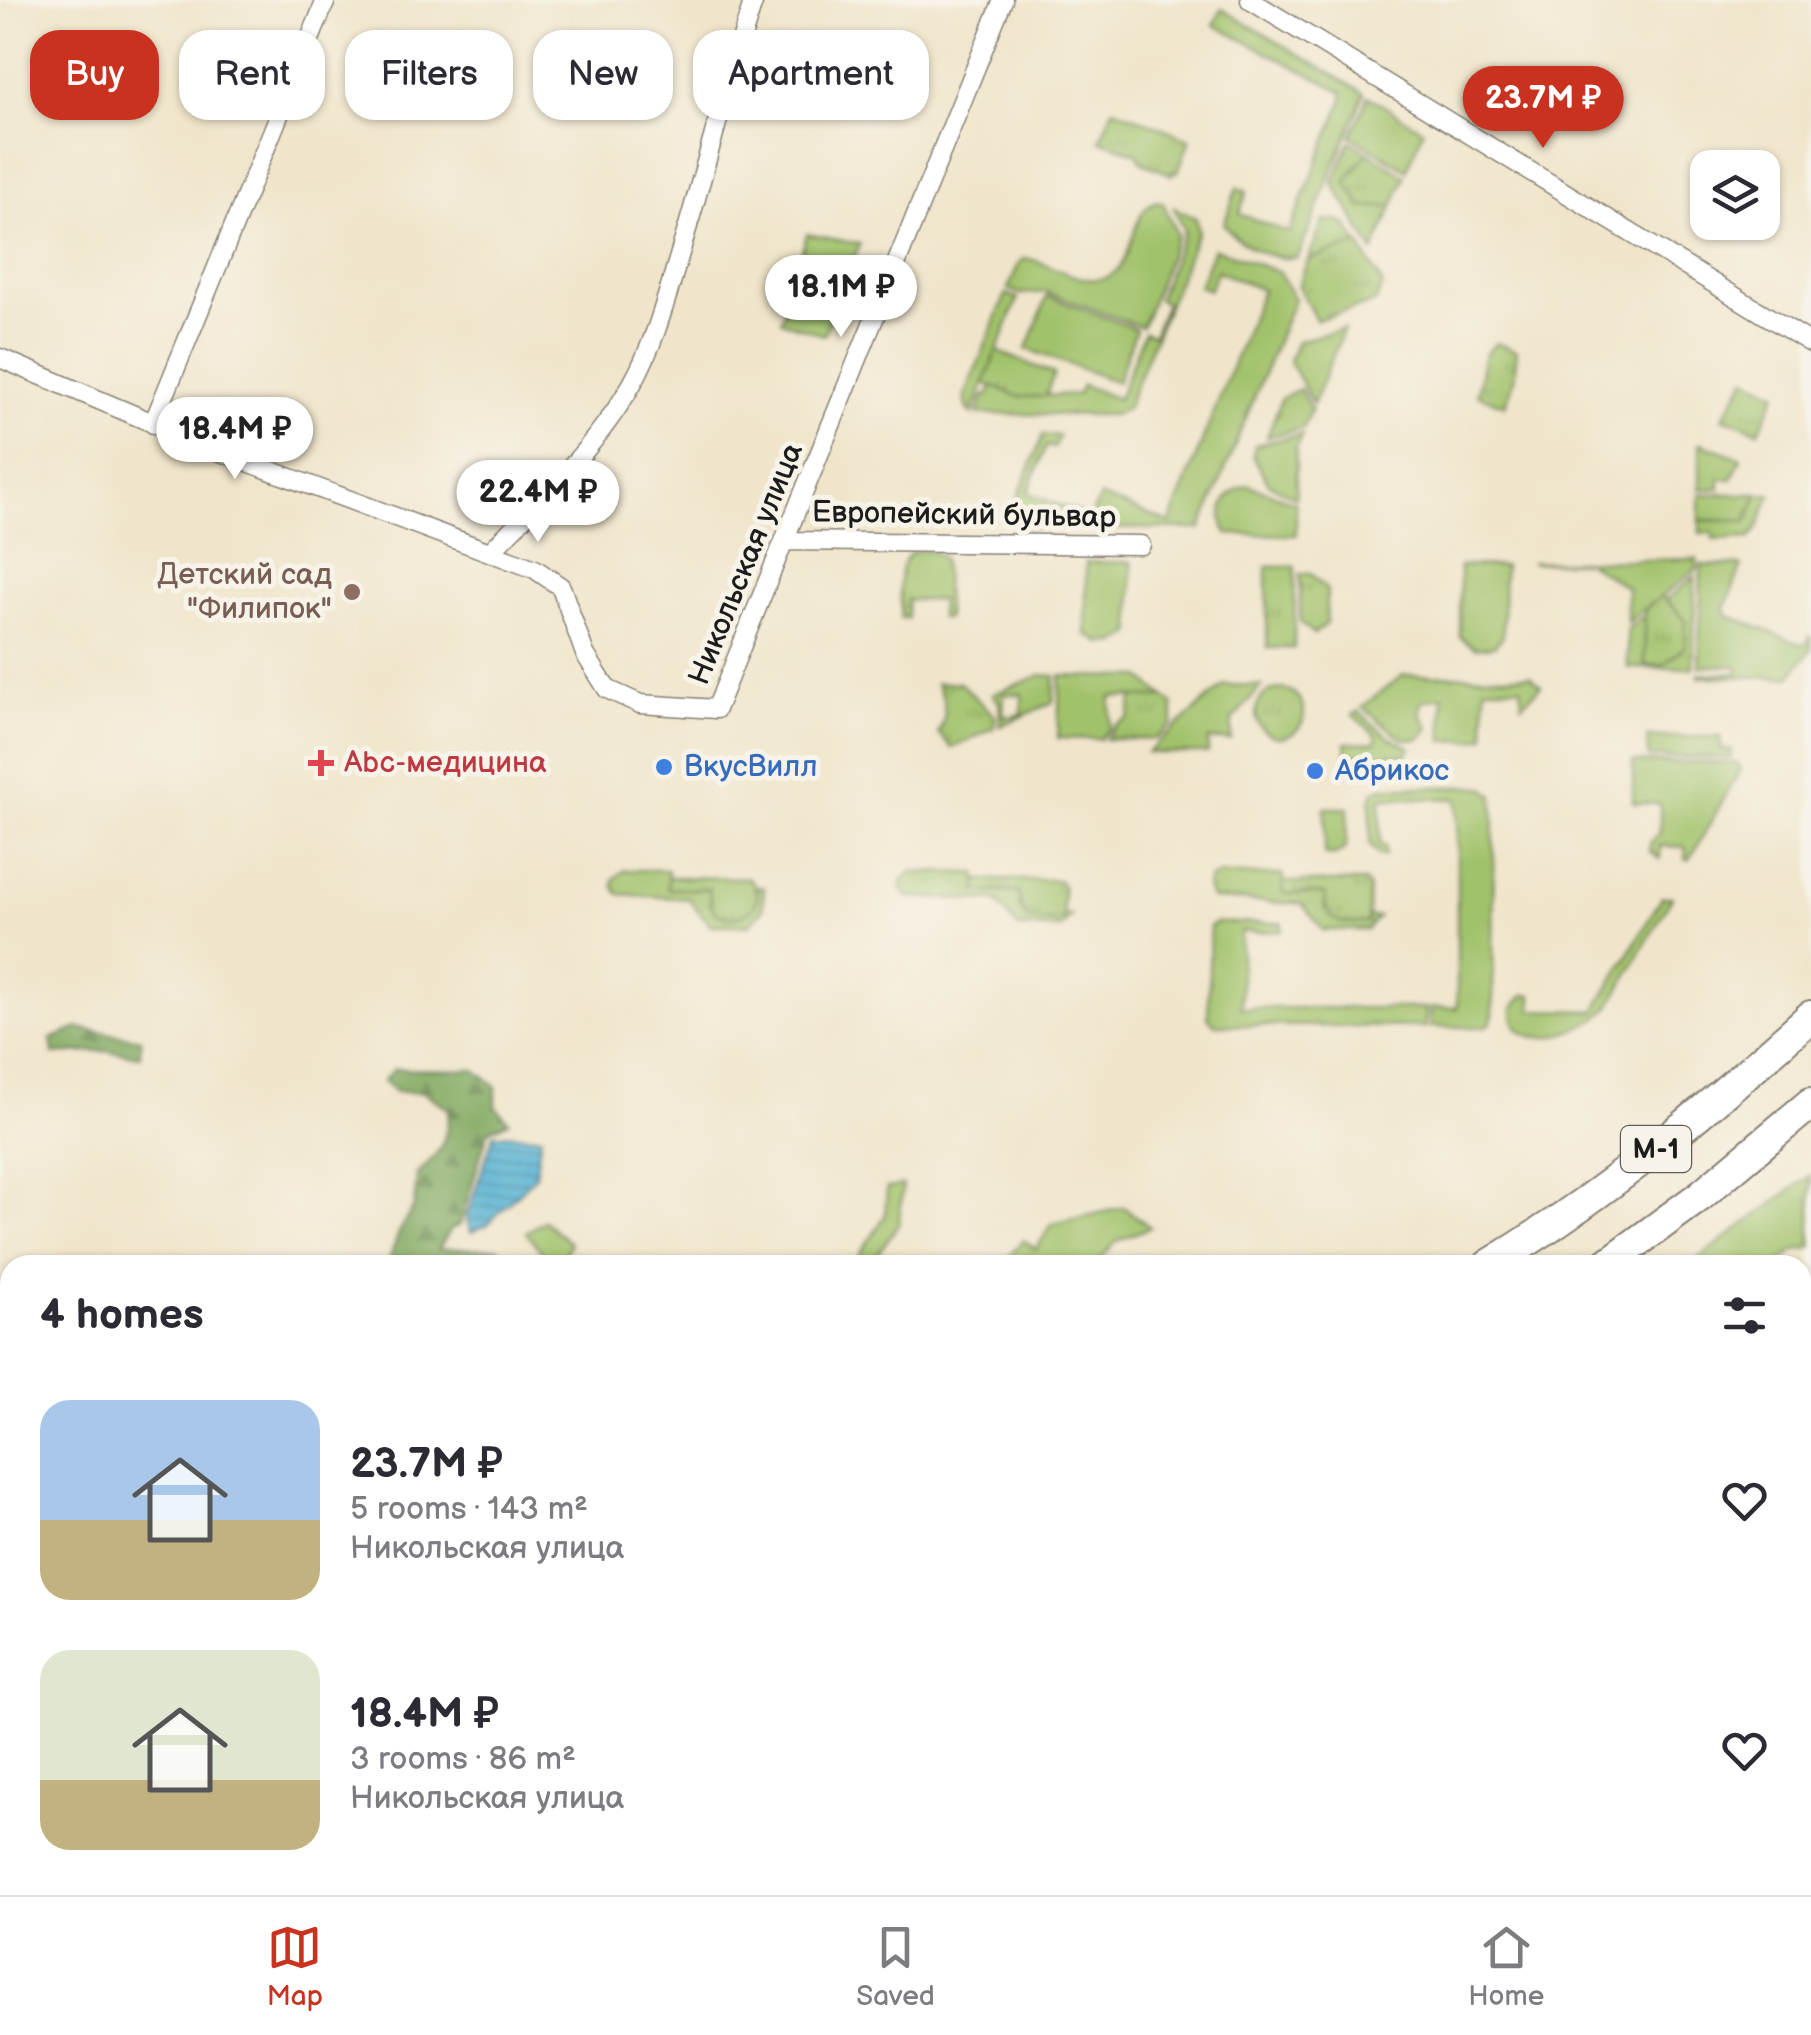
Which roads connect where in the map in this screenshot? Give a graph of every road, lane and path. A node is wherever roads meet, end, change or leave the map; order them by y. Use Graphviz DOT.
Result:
graph roads {
  1 [pos="326,0"];
  2 [pos="754,0"];
  3 [pos="1002,0"];
  4 [pos="1250,0"];
  5 [pos="1811,343"];
  6 [pos="0,358"];
  7 [pos="153,424"];
  8 [pos="786,541"];
  9 [pos="1141,545"];
  10 [pos="490,552"];
  11 [pos="1811,1016"];
  12 [pos="1811,1103"];
  13 [pos="1503,1255"];
  14 [pos="1620,1255"];
  1 -- 7 [label="street"];
  2 -- 10 [label="street"];
  3 -- 8 [label="street, Никольская улица"];
  4 -- 5 [label="street"];
  6 -- 7 [label="street, Никольская улица"];
  7 -- 10 [label="street, Никольская улица"];
  8 -- 9 [label="street, Европейский бульвар"];
  8 -- 10 [label="street, Никольская улица"];
  11 -- 13 [label="highway, М-1"];
  12 -- 14 [label="highway, М-1"];
}
